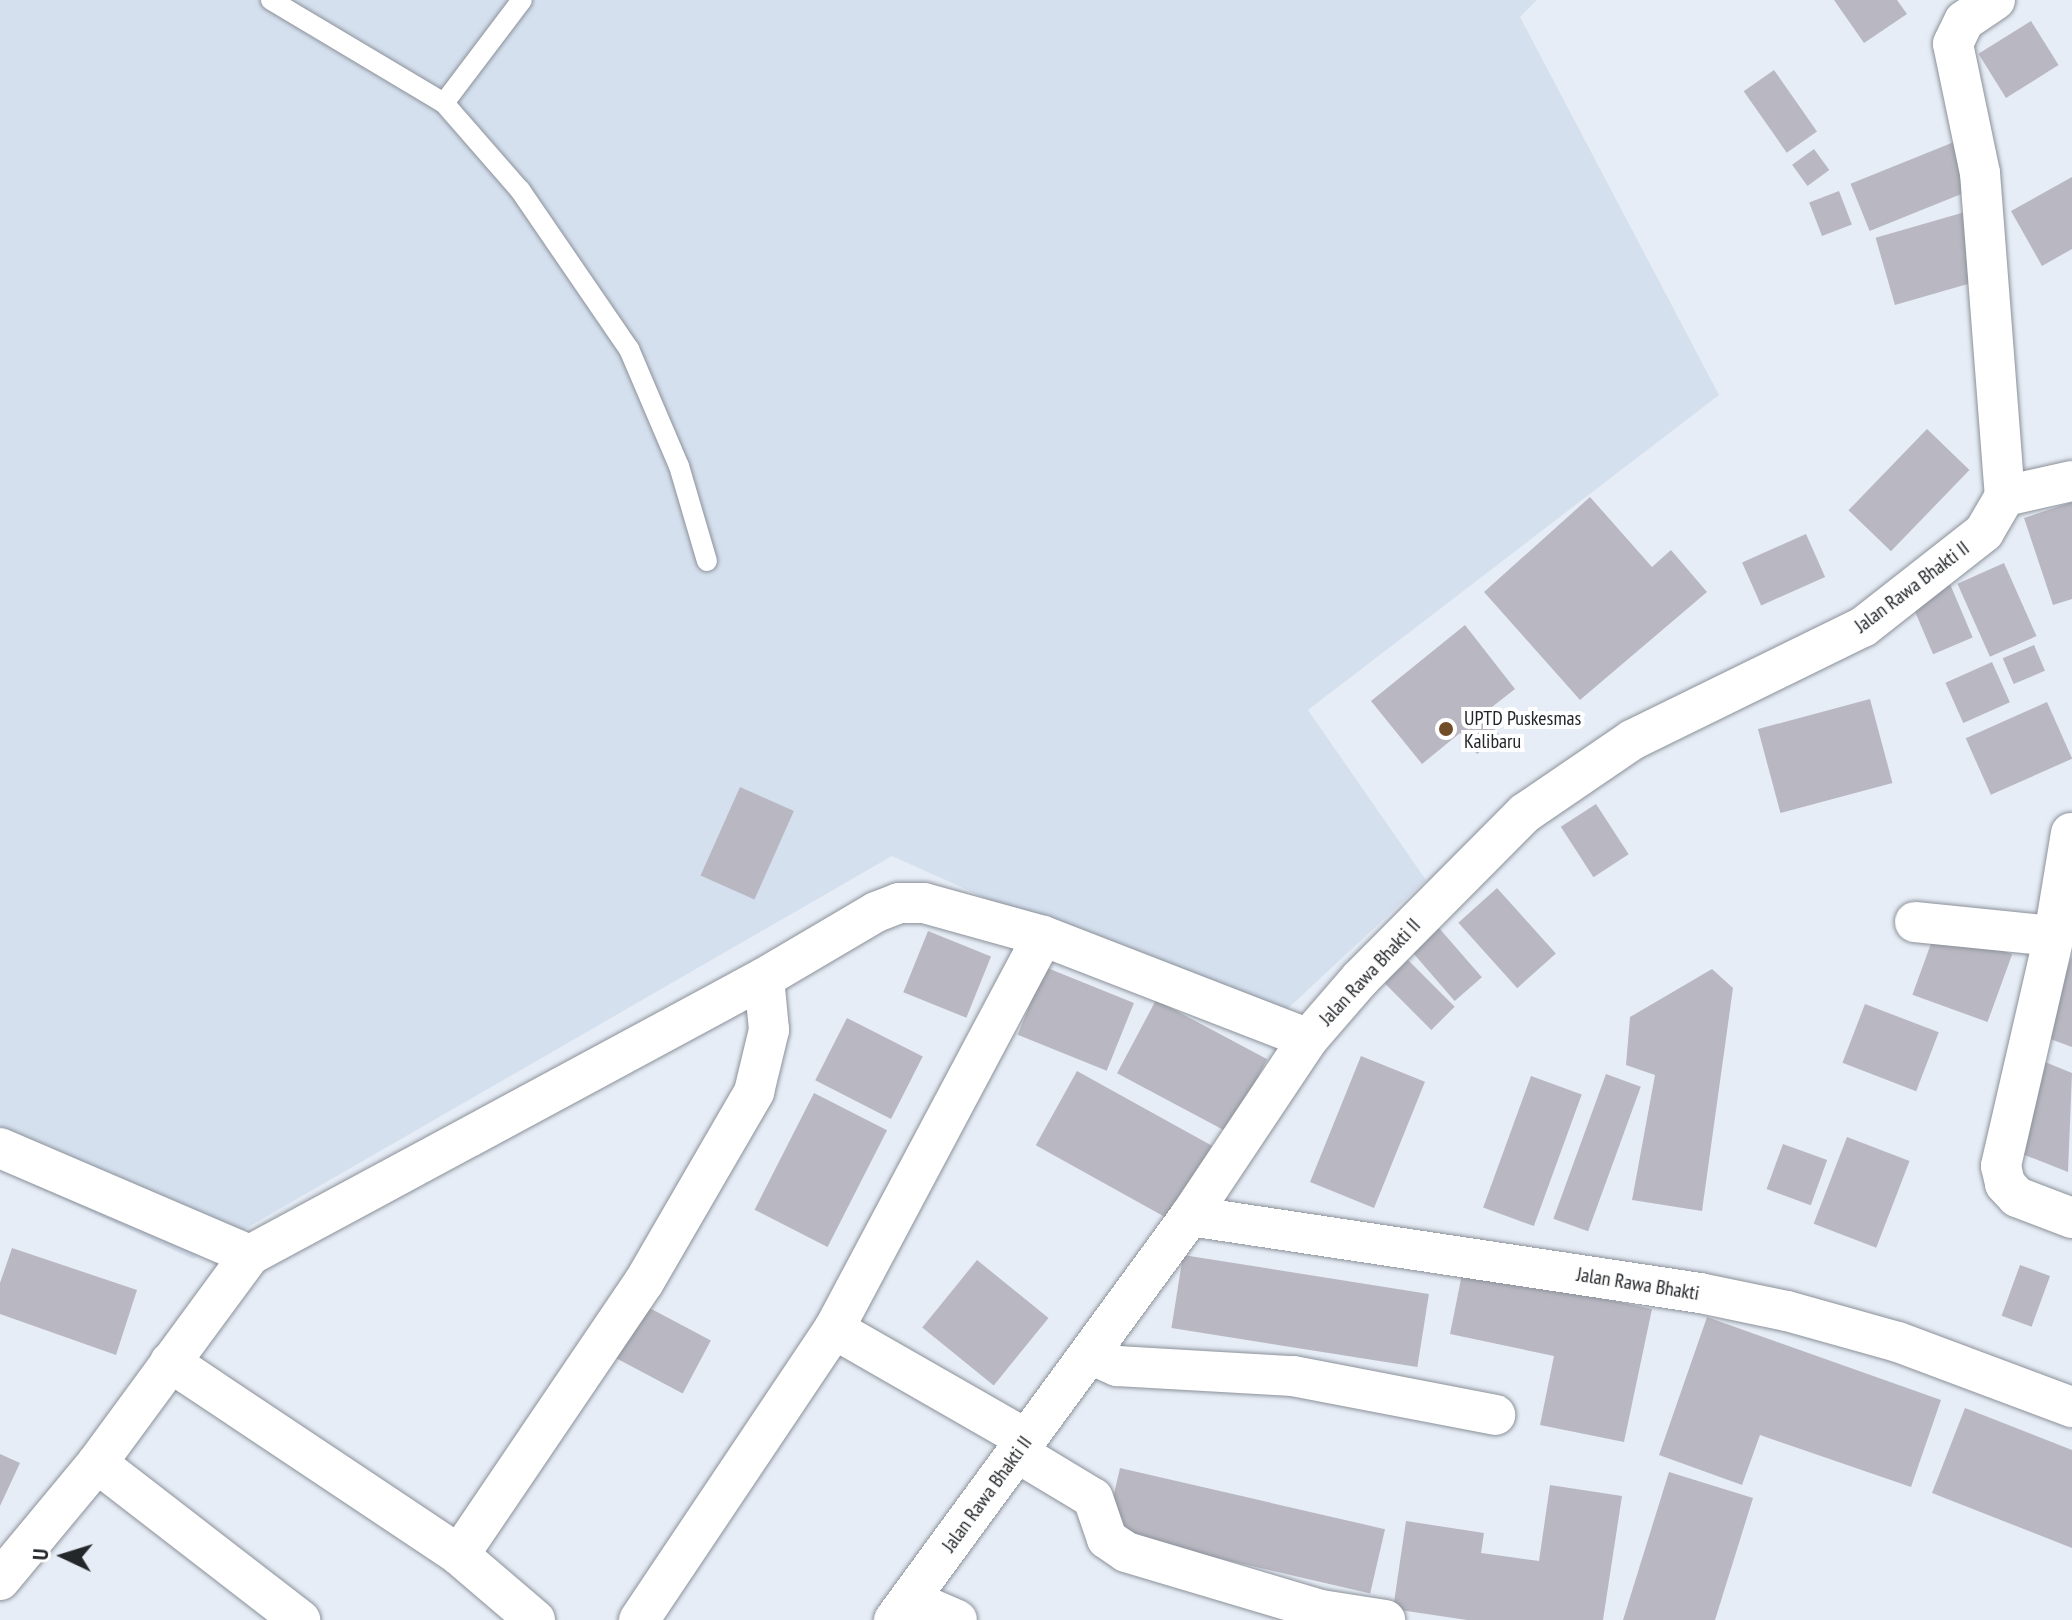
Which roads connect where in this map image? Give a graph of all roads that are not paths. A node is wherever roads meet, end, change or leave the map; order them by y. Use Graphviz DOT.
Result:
graph roads {
  1 [pos="271,0"];
  2 [pos="522,0"];
  3 [pos="1995,0"];
  4 [pos="444,103"];
  5 [pos="2072,481"];
  6 [pos="2005,496"];
  7 [pos="707,561"];
  8 [pos="2071,833"];
  9 [pos="1915,922"];
  10 [pos="1043,936"];
  11 [pos="2054,936"];
  12 [pos="764,978"];
  13 [pos="1313,1033"];
  14 [pos="0,1148"];
  15 [pos="1190,1216"];
  16 [pos="2072,1218"];
  17 [pos="250,1255"];
  18 [pos="834,1329"];
  19 [pos="1090,1354"];
  20 [pos="170,1362"];
  21 [pos="2072,1407"];
  22 [pos="1495,1415"];
  23 [pos="1022,1446"];
  24 [pos="97,1463"];
  25 [pos="459,1555"];
  26 [pos="0,1580"];
  27 [pos="903,1610"];
  28 [pos="512,1612"];
  29 [pos="300,1620"];
  30 [pos="639,1620"];
  31 [pos="957,1620"];
  32 [pos="1385,1620"];
  1 -- 4 [label="lane"];
  2 -- 4 [label="lane"];
  3 -- 6 [label="street"];
  4 -- 7 [label="lane"];
  5 -- 6 [label="street"];
  6 -- 13 [label="street, Jalan Rawa Bhakti II"];
  8 -- 11 [label="street"];
  9 -- 11 [label="street"];
  10 -- 12 [label="street"];
  10 -- 13 [label="street"];
  10 -- 18 [label="street"];
  11 -- 16 [label="street"];
  12 -- 17 [label="street"];
  12 -- 25 [label="street"];
  13 -- 15 [label="street, Jalan Rawa Bhakti II"];
  14 -- 17 [label="street"];
  15 -- 19 [label="street, Jalan Rawa Bhakti II"];
  15 -- 21 [label="street, Jalan Rawa Bhakti"];
  17 -- 20 [label="street"];
  18 -- 23 [label="street"];
  18 -- 30 [label="street"];
  19 -- 22 [label="street"];
  19 -- 23 [label="street, Jalan Rawa Bhakti II"];
  20 -- 24 [label="street"];
  20 -- 25 [label="street"];
  23 -- 27 [label="street, Jalan Rawa Bhakti II"];
  23 -- 32 [label="street"];
  24 -- 26 [label="street"];
  24 -- 29 [label="street"];
  25 -- 28 [label="street"];
  27 -- 31 [label="street"];
}
